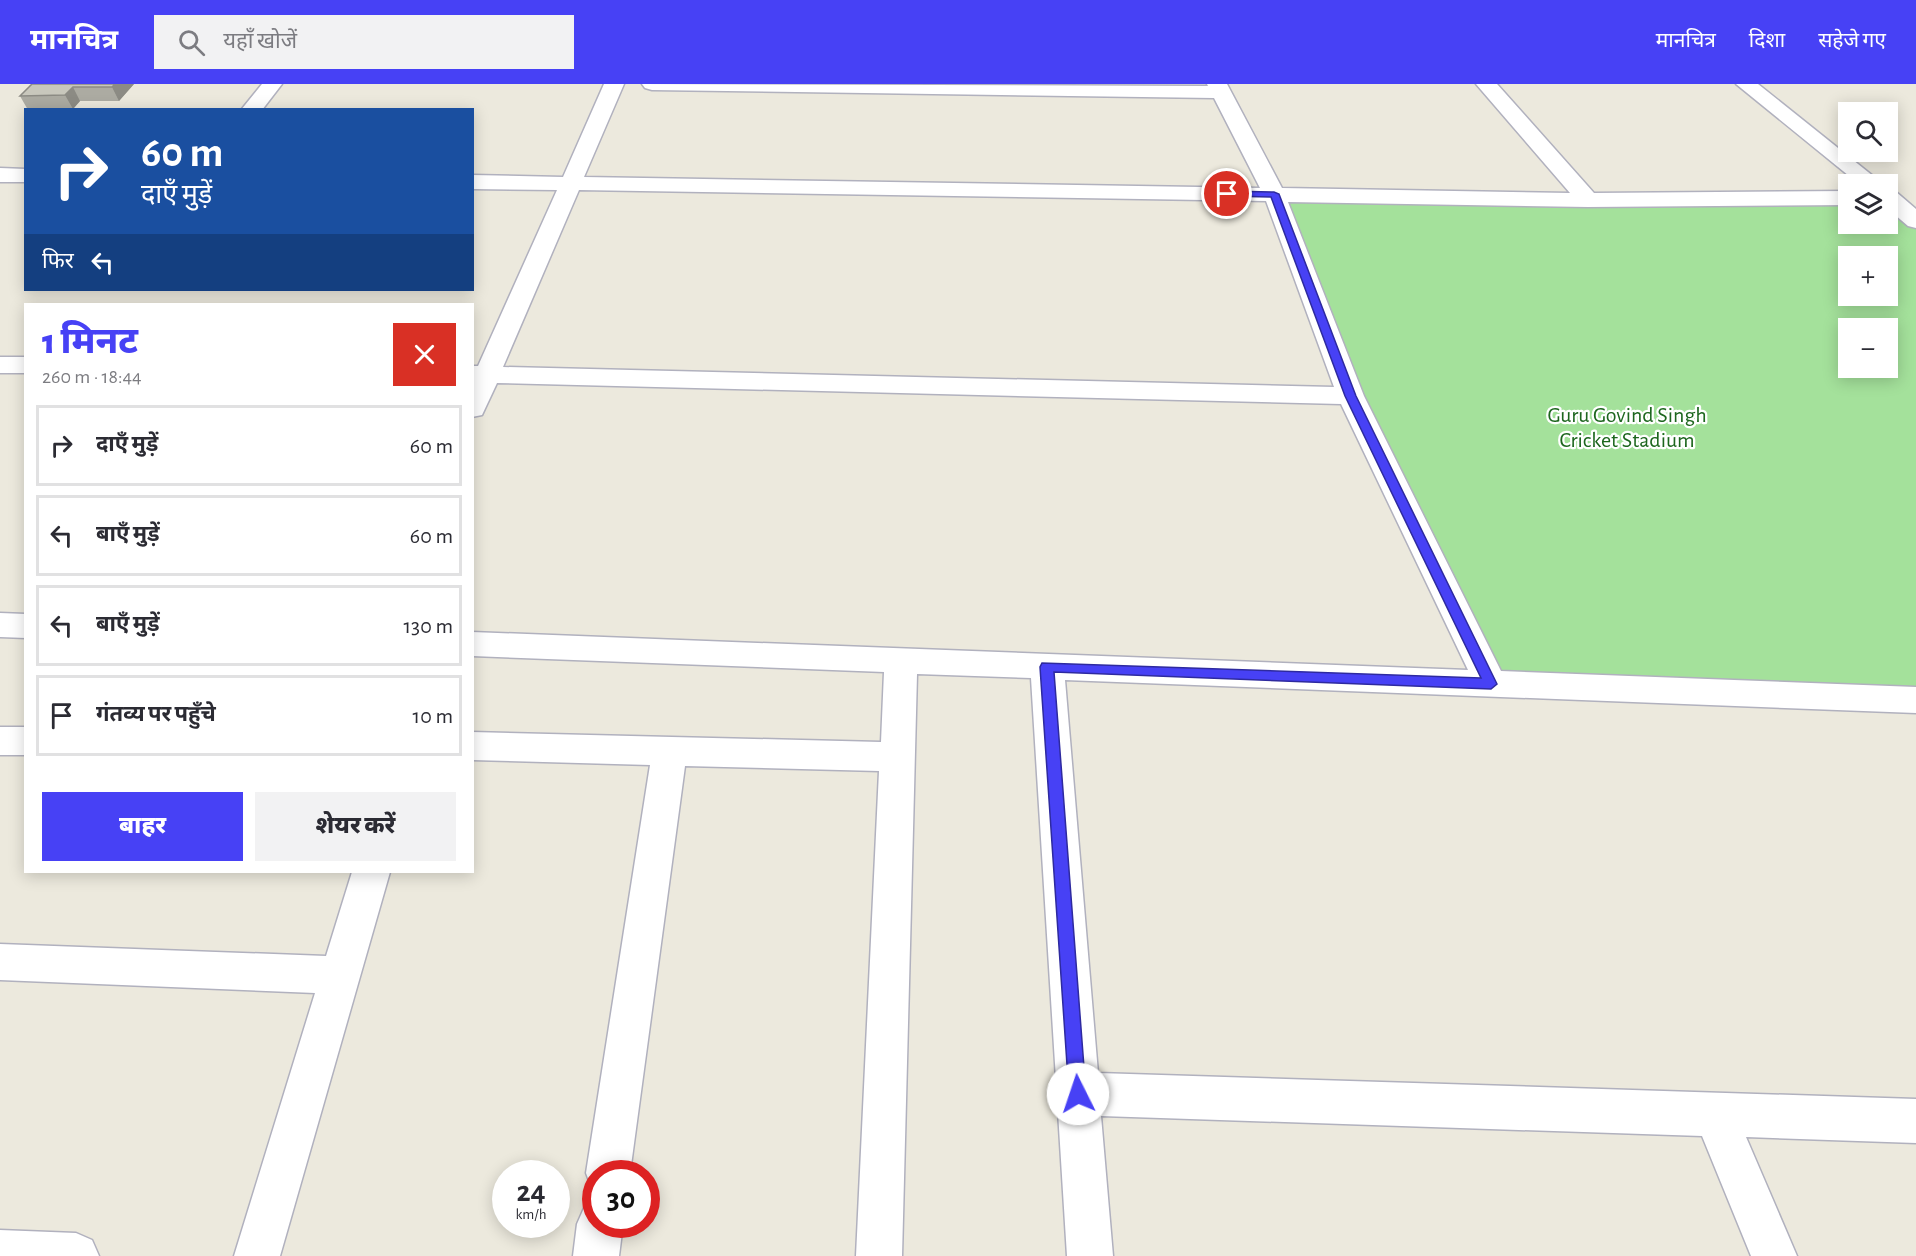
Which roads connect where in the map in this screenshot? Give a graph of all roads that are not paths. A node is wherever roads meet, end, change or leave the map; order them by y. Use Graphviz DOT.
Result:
graph roads {
  1 [pos="272,84"];
  2 [pos="614,84"];
  3 [pos="652,84"];
  4 [pos="1486,84"];
  5 [pos="1746,84"];
  6 [pos="1219,88"];
  7 [pos="253,108"];
  8 [pos="1859,174"];
  9 [pos="0,175"];
  10 [pos="24,176"];
  11 [pos="474,182"];
  12 [pos="570,184"];
  13 [pos="1274,194"];
  14 [pos="1838,198"];
  15 [pos="1588,200"];
  16 [pos="1898,206"];
  17 [pos="1916,221"];
  18 [pos="0,364"];
  19 [pos="24,365"];
  20 [pos="479,374"];
  21 [pos="1351,396"];
  22 [pos="474,399"];
  23 [pos="0,625"];
  24 [pos="24,626"];
  25 [pos="474,644"];
  26 [pos="901,661"];
  27 [pos="1047,667"];
  28 [pos="1491,684"];
  29 [pos="1916,700"];
  30 [pos="0,741"];
  31 [pos="24,741"];
  32 [pos="474,746"];
  33 [pos="670,751"];
  34 [pos="897,757"];
  35 [pos="371,873"];
  36 [pos="0,963"];
  37 [pos="341,975"];
  38 [pos="1078,1094"];
  39 [pos="1715,1115"];
  40 [pos="1916,1121"];
  41 [pos="610,1160"];
  42 [pos="598,1238"];
  43 [pos="0,1253"];
  44 [pos="76,1256"];
  45 [pos="257,1256"];
  46 [pos="596,1256"];
  47 [pos="879,1256"];
  48 [pos="1090,1256"];
  49 [pos="1774,1256"];
  1 -- 7 [label="street"];
  2 -- 12 [label="street"];
  3 -- 6 [label="street"];
  4 -- 15 [label="street"];
  5 -- 8 [label="street"];
  6 -- 13 [label="street"];
  9 -- 10 [label="street"];
  11 -- 12 [label="street"];
  12 -- 13 [label="street"];
  12 -- 20 [label="street"];
  13 -- 15 [label="street"];
  13 -- 21 [label="street"];
  14 -- 15 [label="street"];
  16 -- 17 [label="street"];
  18 -- 19 [label="street"];
  20 -- 21 [label="street"];
  20 -- 22 [label="street"];
  21 -- 28 [label="street"];
  23 -- 24 [label="street"];
  25 -- 26 [label="street"];
  26 -- 27 [label="street"];
  26 -- 34 [label="street"];
  27 -- 28 [label="street"];
  27 -- 38 [label="street"];
  28 -- 29 [label="street"];
  30 -- 31 [label="street"];
  32 -- 33 [label="street"];
  33 -- 34 [label="street"];
  33 -- 41 [label="street"];
  34 -- 47 [label="street"];
  35 -- 37 [label="street"];
  36 -- 37 [label="street"];
  37 -- 45 [label="street"];
  38 -- 39 [label="street"];
  38 -- 48 [label="street"];
  39 -- 40 [label="street"];
  39 -- 49 [label="street"];
  42 -- 46 [label="street"];
  43 -- 44 [label="street"];
}
